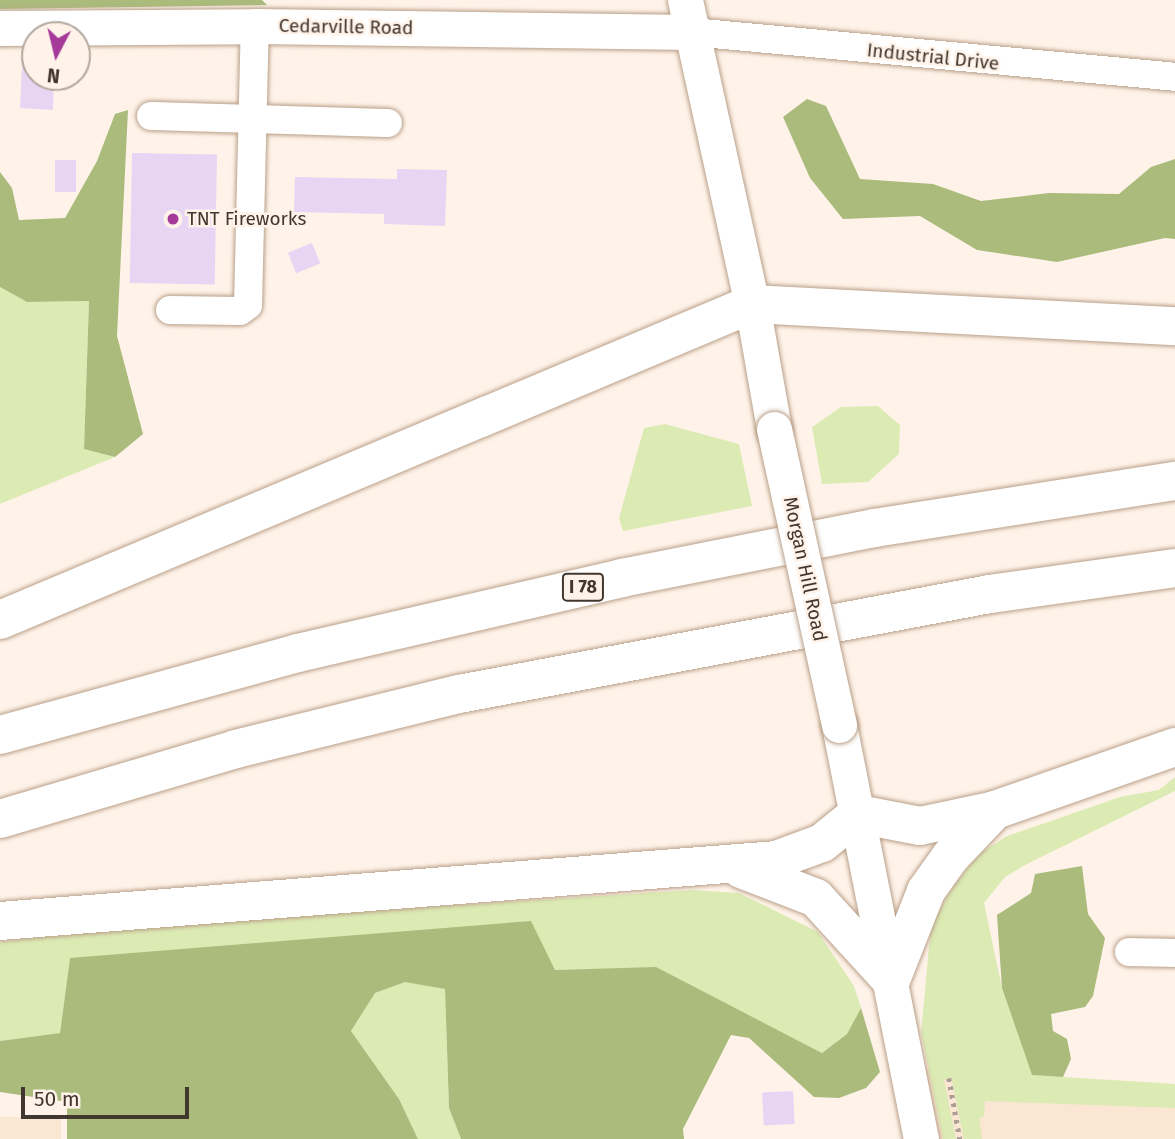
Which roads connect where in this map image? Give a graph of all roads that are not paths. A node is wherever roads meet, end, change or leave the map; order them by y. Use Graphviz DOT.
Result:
graph roads {
  1 [pos="688,16"];
  2 [pos="255,26"];
  3 [pos="0,28"];
  4 [pos="1175,78"];
  5 [pos="151,116"];
  6 [pos="252,119"];
  7 [pos="388,123"];
  8 [pos="752,304"];
  9 [pos="170,310"];
  10 [pos="1175,326"];
  11 [pos="1175,481"];
  12 [pos="1175,568"];
  13 [pos="0,620"];
  14 [pos="0,735"];
  15 [pos="1175,747"];
  16 [pos="995,810"];
  17 [pos="858,814"];
  18 [pos="0,819"];
  19 [pos="718,865"];
  20 [pos="0,921"];
  21 [pos="1129,952"];
  22 [pos="1175,953"];
  23 [pos="891,980"];
  24 [pos="921,1139"];
  1 -- 2 [label="main road, Cedarville Road"];
  1 -- 4 [label="street, Industrial Drive"];
  1 -- 8 [label="main road, Morgan Hill Road"];
  2 -- 3 [label="main road, Cedarville Road"];
  2 -- 6 [label="street"];
  5 -- 6 [label="street"];
  6 -- 7 [label="street"];
  6 -- 9 [label="street"];
  8 -- 10 [label="highway"];
  8 -- 13 [label="highway"];
  8 -- 17 [label="main road, Morgan Hill Road, bridge"];
  11 -- 14 [label="highway, I 78"];
  12 -- 18 [label="highway"];
  15 -- 16 [label="highway"];
  16 -- 17 [label="highway"];
  16 -- 23 [label="highway"];
  17 -- 19 [label="highway"];
  17 -- 23 [label="main road, Morgan Hill Road"];
  19 -- 20 [label="highway"];
  19 -- 23 [label="highway"];
  21 -- 22 [label="street"];
  23 -- 24 [label="main road, Morgan Hill Road"];
}
